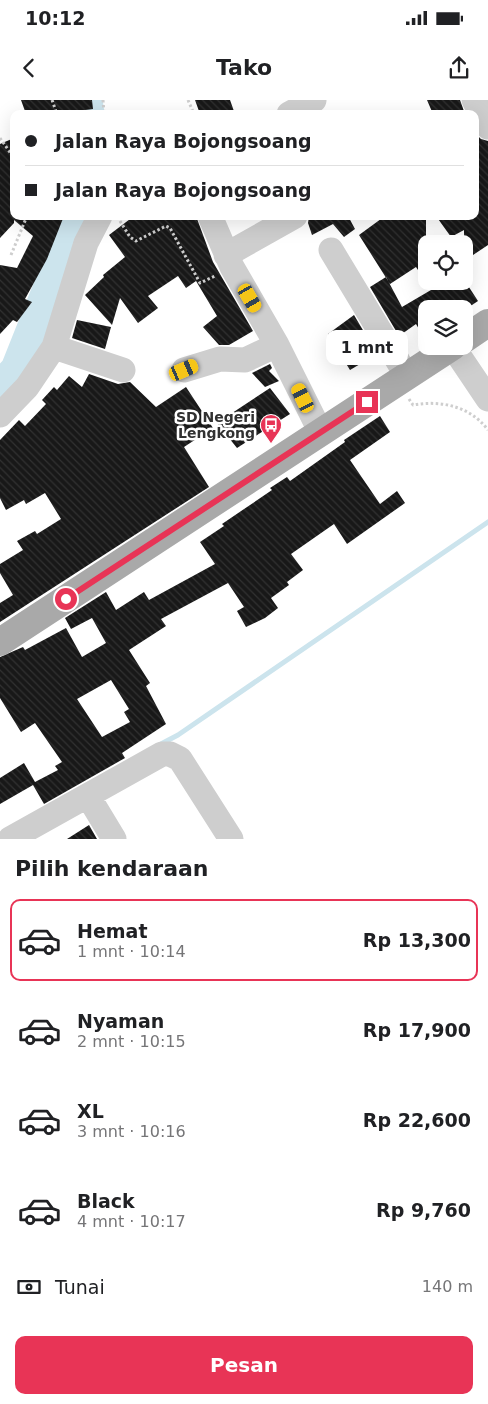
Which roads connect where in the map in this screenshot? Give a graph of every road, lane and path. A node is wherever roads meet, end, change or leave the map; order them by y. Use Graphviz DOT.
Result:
graph roads {
  1 [pos="314,100"];
  2 [pos="474,100"];
  3 [pos="296,110"];
  4 [pos="488,127"];
  5 [pos="0,138"];
  6 [pos="10,152"];
  7 [pos="25,220"];
  8 [pos="98,220"];
  9 [pos="119,220"];
  10 [pos="212,220"];
  11 [pos="288,220"];
  12 [pos="331,250"];
  13 [pos="11,255"];
  14 [pos="229,261"];
  15 [pos="488,323"];
  16 [pos="473,333"];
  17 [pos="277,345"];
  18 [pos="54,347"];
  19 [pos="439,355"];
  20 [pos="459,355"];
  21 [pos="123,370"];
  22 [pos="184,370"];
  23 [pos="402,379"];
  24 [pos="488,399"];
  25 [pos="0,415"];
  26 [pos="488,430"];
  27 [pos="321,432"];
  28 [pos="0,642"];
  29 [pos="88,796"];
  30 [pos="10,839"];
  31 [pos="114,839"];
  32 [pos="232,839"];
  1 -- 3 [label="street"];
  2 -- 4 [label="street"];
  5 -- 6 [label="path"];
  7 -- 13 [label="path"];
  8 -- 18 [label="street"];
  9 -- 14 [label="path"];
  10 -- 14 [label="street"];
  11 -- 14 [label="street"];
  12 -- 23 [label="street"];
  14 -- 17 [label="street"];
  15 -- 16 [label="main road"];
  17 -- 22 [label="street"];
  17 -- 27 [label="street"];
  18 -- 21 [label="street"];
  18 -- 25 [label="street"];
  19 -- 23 [label="main road"];
  20 -- 24 [label="street"];
  23 -- 26 [label="path"];
  23 -- 27 [label="main road"];
  27 -- 28 [label="main road"];
  29 -- 30 [label="street"];
  29 -- 31 [label="street"];
  29 -- 32 [label="street"];
}
